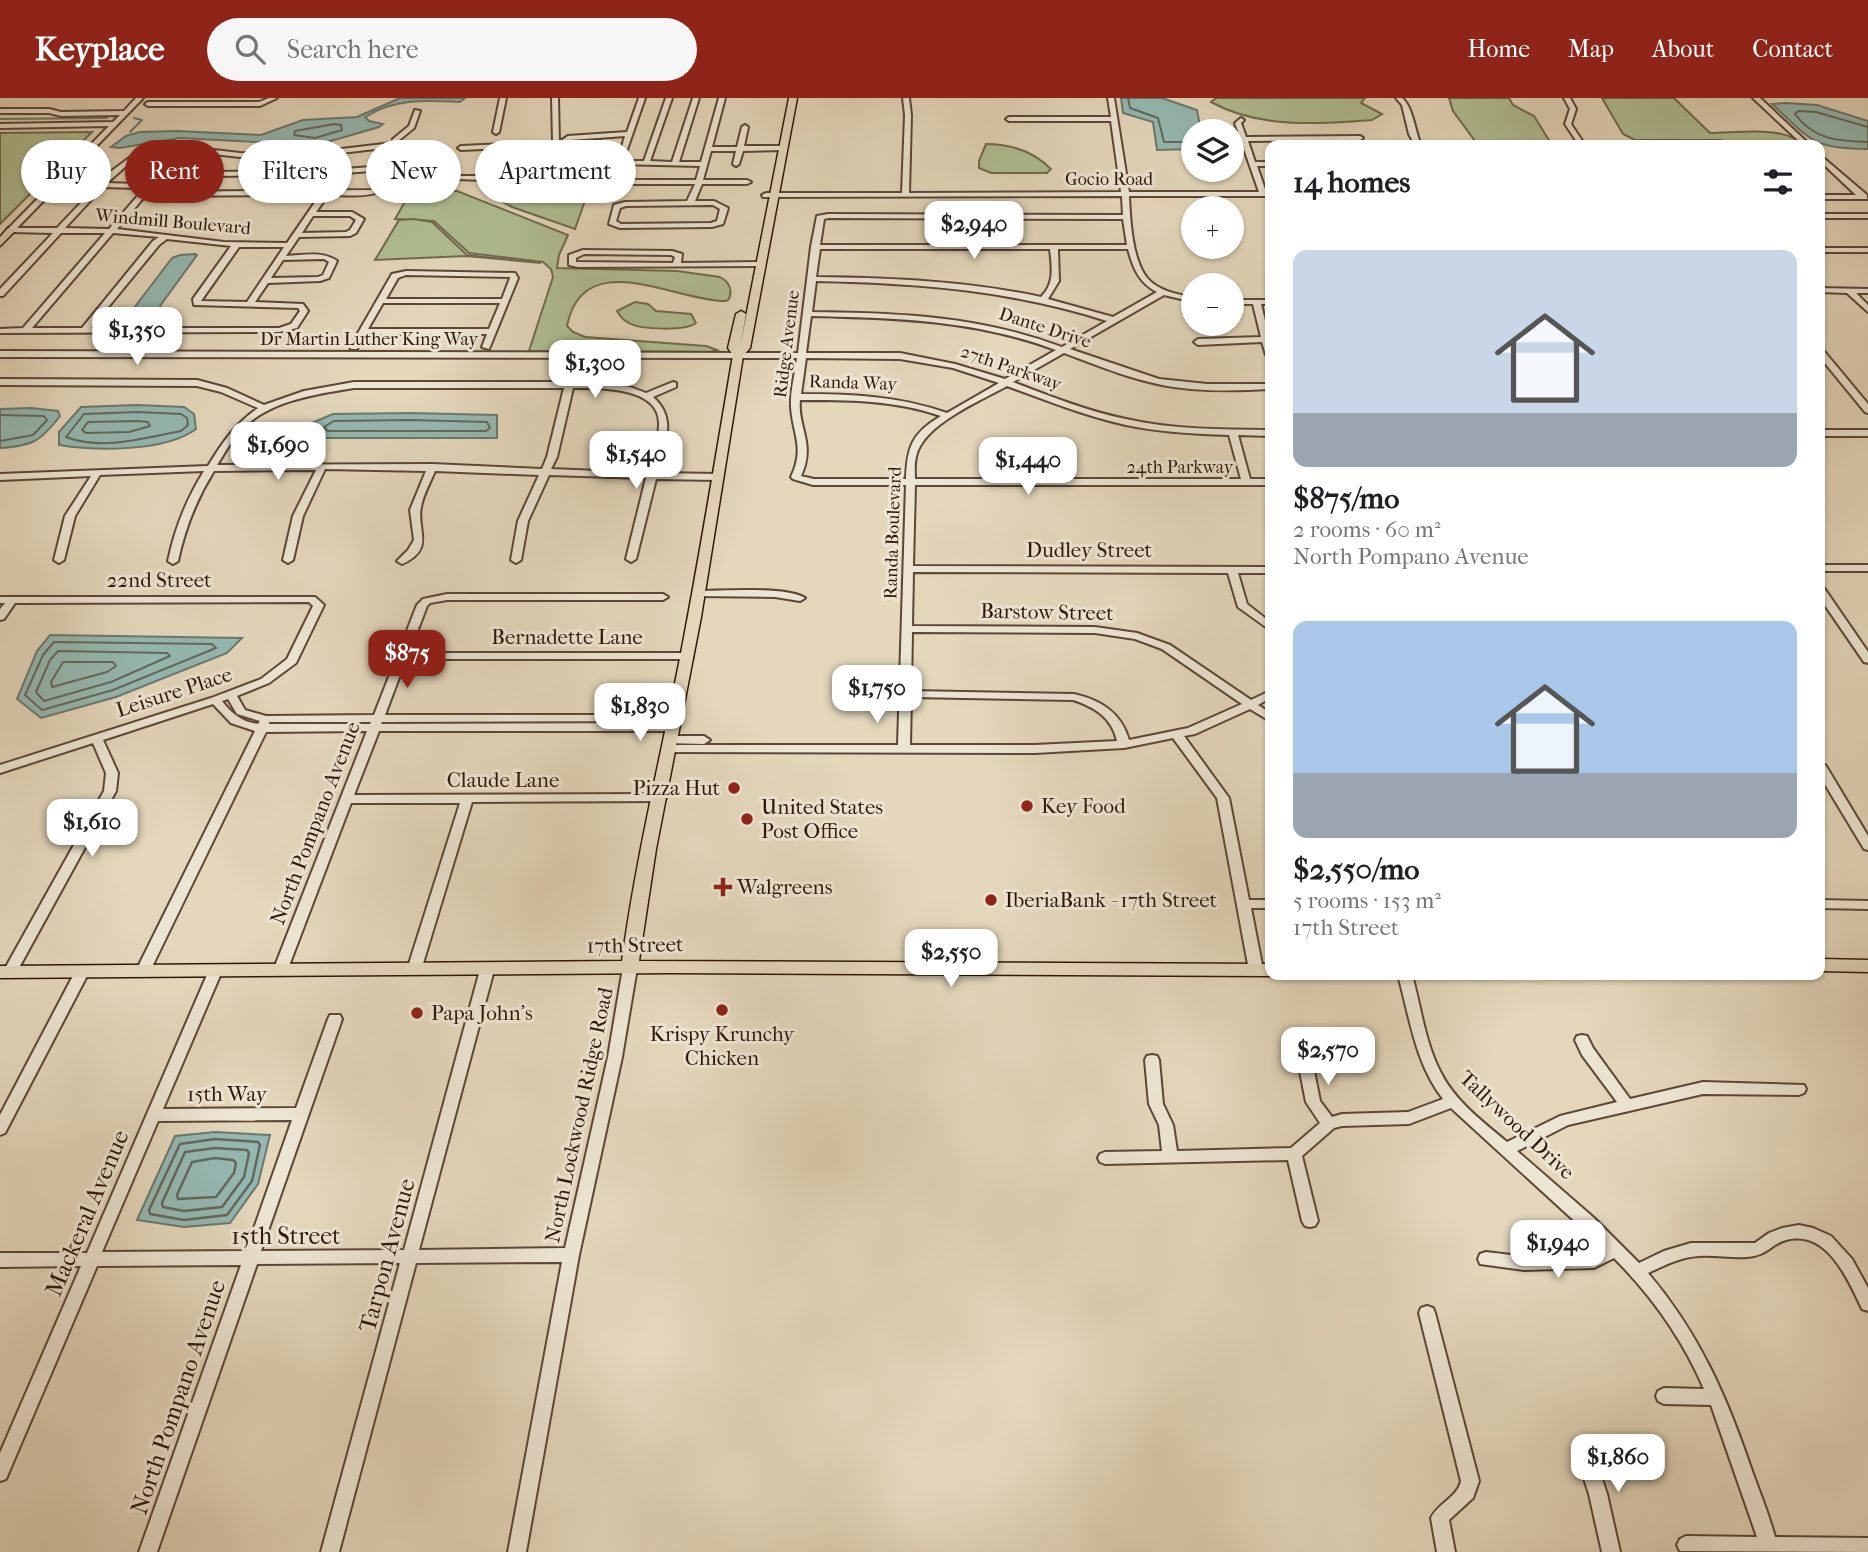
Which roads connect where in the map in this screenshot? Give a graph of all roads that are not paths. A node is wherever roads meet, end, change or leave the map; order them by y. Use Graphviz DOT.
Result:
graph roads {
  1 [pos="141,98"];
  2 [pos="274,98"];
  3 [pos="503,98"];
  4 [pos="555,98"];
  5 [pos="642,98"];
  6 [pos="669,98"];
  7 [pos="696,98"];
  8 [pos="722,98"];
  9 [pos="784,98"];
  10 [pos="793,98"];
  11 [pos="906,98"];
  12 [pos="1111,98"];
  13 [pos="1567,98"];
  14 [pos="1756,98"];
  15 [pos="1399,99"];
  16 [pos="184,101"];
  17 [pos="228,101"];
  18 [pos="148,104"];
  19 [pos="0,111"];
  20 [pos="417,111"];
  21 [pos="125,113"];
  22 [pos="1009,119"];
  23 [pos="1115,119"];
  24 [pos="113,126"];
  25 [pos="0,127"];
  26 [pos="744,127"];
  27 [pos="496,132"];
  28 [pos="630,134"];
  29 [pos="1360,138"];
  30 [pos="1244,139"];
  31 [pos="396,140"];
  32 [pos="555,140"];
  33 [pos="566,140"];
  34 [pos="1415,140"];
  35 [pos="1579,140"];
  36 [pos="1802,140"];
  37 [pos="1244,142"];
  38 [pos="475,147"];
  39 [pos="366,148"];
  40 [pos="461,148"];
  41 [pos="709,149"];
  42 [pos="739,149"];
  43 [pos="778,149"];
  44 [pos="1825,162"];
  45 [pos="646,164"];
  46 [pos="676,164"];
  47 [pos="704,164"];
  48 [pos="736,164"];
  49 [pos="1252,164"];
  50 [pos="1265,164"];
  51 [pos="122,165"];
  52 [pos="238,174"];
  53 [pos="111,175"];
  54 [pos="636,182"];
  55 [pos="699,182"];
  56 [pos="747,182"];
  57 [pos="1265,190"];
  58 [pos="1124,194"];
  59 [pos="1265,194"];
  60 [pos="770,195"];
  61 [pos="905,195"];
  62 [pos="1825,197"];
  63 [pos="1865,197"];
  64 [pos="84,203"];
  65 [pos="137,203"];
  66 [pos="318,203"];
  67 [pos="690,203"];
  68 [pos="311,214"];
  69 [pos="1825,216"];
  70 [pos="1868,216"];
  71 [pos="1128,217"];
  72 [pos="11,230"];
  73 [pos="60,230"];
  74 [pos="113,230"];
  75 [pos="297,235"];
  76 [pos="166,236"];
  77 [pos="0,242"];
  78 [pos="236,245"];
  79 [pos="290,245"];
  80 [pos="816,247"];
  81 [pos="1054,247"];
  82 [pos="1133,247"];
  83 [pos="1825,250"];
  84 [pos="1868,250"];
  85 [pos="282,258"];
  86 [pos="756,264"];
  87 [pos="677,265"];
  88 [pos="811,279"];
  89 [pos="266,281"];
  90 [pos="1825,290"];
  91 [pos="1850,291"];
  92 [pos="1868,291"];
  93 [pos="1163,292"];
  94 [pos="0,294"];
  95 [pos="1181,297"];
  96 [pos="1044,299"];
  97 [pos="504,301"];
  98 [pos="379,302"];
  99 [pos="1244,302"];
  100 [pos="1256,302"];
  101 [pos="1265,302"];
  102 [pos="249,305"];
  103 [pos="1868,310"];
  104 [pos="807,314"];
  105 [pos="1113,320"];
  106 [pos="0,331"];
  107 [pos="26,331"];
  108 [pos="84,331"];
  109 [pos="492,331"];
  110 [pos="362,332"];
  111 [pos="418,332"];
  112 [pos="430,332"];
  113 [pos="1265,339"];
  114 [pos="149,342"];
  115 [pos="1198,342"];
  116 [pos="354,347"];
  117 [pos="486,347"];
  118 [pos="1063,349"];
  119 [pos="0,355"];
  120 [pos="407,355"];
  121 [pos="418,355"];
  122 [pos="738,355"];
  123 [pos="801,355"];
  124 [pos="1825,358"];
  125 [pos="0,382"];
  126 [pos="1007,382"];
  127 [pos="569,385"];
  128 [pos="673,385"];
  129 [pos="1265,387"];
  130 [pos="647,396"];
  131 [pos="796,397"];
  132 [pos="264,408"];
  133 [pos="1868,410"];
  134 [pos="948,416"];
  135 [pos="1233,433"];
  136 [pos="1265,433"];
  137 [pos="1825,433"];
  138 [pos="1868,433"];
  139 [pos="1023,451"];
  140 [pos="322,467"];
  141 [pos="432,467"];
  142 [pos="211,468"];
  143 [pos="552,471"];
  144 [pos="97,473"];
  145 [pos="650,473"];
  146 [pos="719,474"];
  147 [pos="0,477"];
  148 [pos="796,477"];
  149 [pos="910,482"];
  150 [pos="1025,482"];
  151 [pos="1246,482"];
  152 [pos="1265,482"];
  153 [pos="631,559"];
  154 [pos="59,560"];
  155 [pos="288,560"];
  156 [pos="516,560"];
  157 [pos="173,561"];
  158 [pos="402,561"];
  159 [pos="1825,568"];
  160 [pos="1868,568"];
  161 [pos="908,569"];
  162 [pos="1232,569"];
  163 [pos="1265,569"];
  164 [pos="698,594"];
  165 [pos="663,597"];
  166 [pos="1825,597"];
  167 [pos="800,598"];
  168 [pos="6,600"];
  169 [pos="318,602"];
  170 [pos="0,617"];
  171 [pos="1265,623"];
  172 [pos="906,629"];
  173 [pos="404,656"];
  174 [pos="688,656"];
  175 [pos="1868,660"];
  176 [pos="230,694"];
  177 [pos="905,694"];
  178 [pos="1265,697"];
  179 [pos="215,700"];
  180 [pos="1251,705"];
  181 [pos="1265,715"];
  182 [pos="376,723"];
  183 [pos="264,724"];
  184 [pos="671,734"];
  185 [pos="1177,735"];
  186 [pos="96,738"];
  187 [pos="1124,744"];
  188 [pos="904,745"];
  189 [pos="0,769"];
  190 [pos="1825,774"];
  191 [pos="660,798"];
  192 [pos="347,799"];
  193 [pos="467,799"];
  194 [pos="1868,846"];
  195 [pos="1244,904"];
  196 [pos="1265,904"];
  197 [pos="1825,904"];
  198 [pos="1868,905"];
  199 [pos="1825,965"];
  200 [pos="1868,966"];
  201 [pos="630,968"];
  202 [pos="414,970"];
  203 [pos="487,970"];
  204 [pos="1263,970"];
  205 [pos="144,971"];
  206 [pos="215,971"];
  207 [pos="281,971"];
  208 [pos="5,972"];
  209 [pos="82,972"];
  210 [pos="1406,980"];
  211 [pos="335,1019"];
  212 [pos="1582,1040"];
  213 [pos="1152,1060"];
  214 [pos="1305,1061"];
  215 [pos="1799,1089"];
  216 [pos="1454,1101"];
  217 [pos="1626,1104"];
  218 [pos="301,1114"];
  219 [pos="154,1115"];
  220 [pos="1329,1124"];
  221 [pos="0,1129"];
  222 [pos="1507,1150"];
  223 [pos="1294,1154"];
  224 [pos="1170,1156"];
  225 [pos="1105,1158"];
  226 [pos="1310,1221"];
  227 [pos="1616,1249"];
  228 [pos="572,1255"];
  229 [pos="409,1258"];
  230 [pos="92,1259"];
  231 [pos="1486,1259"];
  232 [pos="0,1260"];
  233 [pos="250,1260"];
  234 [pos="1636,1271"];
  235 [pos="1868,1304"];
  236 [pos="1427,1313"];
  237 [pos="1664,1396"];
  238 [pos="1715,1397"];
  239 [pos="1583,1448"];
  240 [pos="0,1473"];
  241 [pos="1686,1545"];
  242 [pos="1868,1547"];
  243 [pos="1769,1550"];
  244 [pos="148,1552"];
  245 [pos="330,1552"];
  246 [pos="517,1552"];
  247 [pos="1446,1552"];
  248 [pos="1611,1552"];
  1 -- 21 [label="street"];
  2 -- 17 [label="street"];
  3 -- 27 [label="street"];
  4 -- 32 [label="street"];
  5 -- 28 [label="street"];
  6 -- 45 [label="street"];
  7 -- 46 [label="street"];
  8 -- 41 [label="street"];
  9 -- 43 [label="main road, North Lockwood Ridge Road"];
  10 -- 43 [label="main road, North Lockwood Ridge Road"];
  11 -- 61 [label="street"];
  12 -- 23 [label="street"];
  13 -- 35 [label="street"];
  14 -- 36 [label="street"];
  15 -- 34 [label="street"];
  16 -- 17 [label="street"];
  16 -- 18 [label="street"];
  19 -- 21 [label="street"];
  20 -- 31 [label="street"];
  21 -- 24 [label="street"];
  22 -- 23 [label="street"];
  23 -- 58 [label="street"];
  24 -- 25 [label="street"];
  24 -- 72 [label="street"];
  26 -- 42 [label="street"];
  28 -- 33 [label="street"];
  28 -- 45 [label="street"];
  29 -- 30 [label="street"];
  37 -- 49 [label="street"];
  38 -- 40 [label="street"];
  39 -- 51 [label="street"];
  41 -- 42 [label="street"];
  41 -- 47 [label="street"];
  42 -- 43 [label="street"];
  42 -- 48 [label="street"];
  43 -- 60 [label="main road, North Lockwood Ridge Road"];
  43 -- 60 [label="main road, North Lockwood Ridge Road"];
  44 -- 63 [label="street"];
  45 -- 46 [label="street"];
  46 -- 47 [label="street"];
  47 -- 55 [label="street"];
  49 -- 50 [label="street"];
  49 -- 57 [label="street"];
  51 -- 52 [label="street"];
  51 -- 53 [label="street"];
  54 -- 55 [label="street"];
  55 -- 56 [label="street"];
  55 -- 67 [label="street"];
  58 -- 59 [label="street, Gocio Road"];
  58 -- 61 [label="street, Gocio Road"];
  58 -- 71 [label="street"];
  60 -- 61 [label="street, Gocio Road"];
  60 -- 86 [label="main road, North Lockwood Ridge Road"];
  62 -- 63 [label="street"];
  64 -- 73 [label="street"];
  65 -- 74 [label="street"];
  66 -- 68 [label="street"];
  67 -- 67 [label="street"];
  68 -- 75 [label="street"];
  68 -- 75 [label="street"];
  69 -- 70 [label="street"];
  71 -- 80 [label="street, Ridge Avenue"];
  71 -- 82 [label="street"];
  72 -- 73 [label="street, Windmill Boulevard"];
  72 -- 77 [label="main road"];
  73 -- 74 [label="street, Windmill Boulevard"];
  73 -- 94 [label="street"];
  74 -- 76 [label="street, Windmill Boulevard"];
  74 -- 107 [label="street"];
  75 -- 79 [label="street"];
  76 -- 78 [label="street, Windmill Boulevard"];
  76 -- 108 [label="street"];
  78 -- 79 [label="street, Windmill Boulevard"];
  78 -- 102 [label="street"];
  79 -- 85 [label="street"];
  80 -- 81 [label="street"];
  80 -- 88 [label="street, Ridge Avenue"];
  81 -- 82 [label="street"];
  81 -- 96 [label="street"];
  82 -- 93 [label="street"];
  83 -- 84 [label="street"];
  85 -- 89 [label="street"];
  85 -- 89 [label="street"];
  86 -- 87 [label="street"];
  86 -- 122 [label="main road, North Lockwood Ridge Road"];
  87 -- 87 [label="street"];
  88 -- 96 [label="street"];
  88 -- 104 [label="street, Ridge Avenue"];
  89 -- 102 [label="street"];
  90 -- 91 [label="street"];
  91 -- 92 [label="street"];
  91 -- 103 [label="street"];
  93 -- 95 [label="street"];
  93 -- 105 [label="street, Randa Boulevard"];
  96 -- 105 [label="street"];
  97 -- 98 [label="street"];
  97 -- 98 [label="street"];
  97 -- 109 [label="street"];
  98 -- 110 [label="street"];
  99 -- 100 [label="street"];
  100 -- 101 [label="street"];
  100 -- 113 [label="street"];
  102 -- 114 [label="street"];
  104 -- 118 [label="street, Dante Drive"];
  104 -- 123 [label="street, Ridge Avenue"];
  105 -- 118 [label="street, Randa Boulevard"];
  106 -- 107 [label="street"];
  107 -- 108 [label="street"];
  108 -- 114 [label="street"];
  109 -- 112 [label="street"];
  109 -- 117 [label="street"];
  110 -- 111 [label="street"];
  110 -- 116 [label="street"];
  111 -- 112 [label="street"];
  111 -- 120 [label="street"];
  112 -- 121 [label="street"];
  113 -- 115 [label="street"];
  114 -- 119 [label="street, Dr Martin Luther King Way"];
  114 -- 120 [label="street, Dr Martin Luther King Way"];
  118 -- 126 [label="street, Randa Boulevard"];
  118 -- 129 [label="street, Dante Drive"];
  120 -- 121 [label="street, Dr Martin Luther King Way"];
  121 -- 122 [label="street, Dr Martin Luther King Way"];
  122 -- 123 [label="street, 27th Parkway"];
  122 -- 146 [label="main road, North Lockwood Ridge Road"];
  123 -- 126 [label="street, 27th Parkway"];
  123 -- 131 [label="street, Ridge Avenue"];
  124 -- 133 [label="street"];
  125 -- 132 [label="street"];
  126 -- 134 [label="street, Randa Boulevard"];
  126 -- 135 [label="street, 27th Parkway"];
  127 -- 130 [label="street"];
  127 -- 132 [label="street"];
  127 -- 143 [label="street"];
  128 -- 130 [label="street"];
  130 -- 145 [label="street"];
  131 -- 134 [label="street, Randa Way"];
  131 -- 148 [label="street, Ridge Avenue"];
  132 -- 142 [label="street"];
  134 -- 149 [label="street, Randa Boulevard"];
  135 -- 136 [label="street, 27th Parkway"];
  135 -- 151 [label="street"];
  137 -- 138 [label="street"];
  139 -- 150 [label="street"];
  140 -- 141 [label="street"];
  140 -- 142 [label="street"];
  140 -- 155 [label="street"];
  141 -- 143 [label="street"];
  141 -- 158 [label="street"];
  142 -- 144 [label="street"];
  142 -- 157 [label="street"];
  143 -- 145 [label="street"];
  143 -- 156 [label="street"];
  144 -- 147 [label="street"];
  144 -- 154 [label="street"];
  145 -- 146 [label="street"];
  145 -- 153 [label="street"];
  146 -- 164 [label="main road, North Lockwood Ridge Road"];
  148 -- 149 [label="street, 24th Parkway"];
  149 -- 150 [label="street, 24th Parkway"];
  149 -- 161 [label="street, Randa Boulevard"];
  150 -- 151 [label="street, 24th Parkway"];
  151 -- 152 [label="street, 24th Parkway"];
  159 -- 160 [label="street"];
  161 -- 162 [label="street, Dudley Street"];
  161 -- 172 [label="street, Randa Boulevard"];
  162 -- 163 [label="street, Dudley Street"];
  162 -- 171 [label="street"];
  164 -- 167 [label="street"];
  164 -- 174 [label="main road, North Lockwood Ridge Road"];
  165 -- 173 [label="street, North Pompano Avenue"];
  166 -- 175 [label="street"];
  168 -- 169 [label="street, 22nd Street"];
  168 -- 170 [label="street"];
  169 -- 176 [label="street, Leisure Place"];
  172 -- 177 [label="street, Randa Boulevard"];
  172 -- 180 [label="street, Barstow Street"];
  173 -- 174 [label="street, Bernadette Lane"];
  173 -- 182 [label="street, North Pompano Avenue"];
  174 -- 184 [label="main road, North Lockwood Ridge Road"];
  176 -- 179 [label="street, Leisure Place"];
  176 -- 183 [label="street"];
  177 -- 187 [label="street"];
  177 -- 188 [label="street, Randa Boulevard"];
  178 -- 180 [label="street"];
  179 -- 183 [label="street"];
  179 -- 186 [label="street, Leisure Place"];
  180 -- 181 [label="street"];
  180 -- 185 [label="street"];
  182 -- 183 [label="street"];
  182 -- 184 [label="street"];
  182 -- 192 [label="street, North Pompano Avenue"];
  183 -- 205 [label="street"];
  184 -- 188 [label="street"];
  184 -- 191 [label="main road, North Lockwood Ridge Road"];
  185 -- 187 [label="street"];
  185 -- 195 [label="street"];
  186 -- 189 [label="street, Leisure Place"];
  186 -- 208 [label="street"];
  187 -- 188 [label="street"];
  190 -- 194 [label="street"];
  191 -- 193 [label="street, Claude Lane"];
  191 -- 201 [label="main road, North Lockwood Ridge Road"];
  192 -- 193 [label="street, Claude Lane"];
  192 -- 207 [label="street, North Pompano Avenue"];
  193 -- 202 [label="street"];
  195 -- 196 [label="street"];
  195 -- 204 [label="street"];
  197 -- 198 [label="street"];
  199 -- 200 [label="main road"];
  201 -- 203 [label="main road, 17th Street"];
  201 -- 204 [label="main road, 17th Street"];
  201 -- 228 [label="street, North Lockwood Ridge Road"];
  202 -- 203 [label="main road, 17th Street"];
  202 -- 207 [label="main road, 17th Street"];
  203 -- 229 [label="street, Tarpon Avenue"];
  205 -- 206 [label="main road, 17th Street"];
  205 -- 209 [label="main road, 17th Street"];
  206 -- 207 [label="main road, 17th Street"];
  206 -- 219 [label="street, Mackeral Avenue"];
  208 -- 209 [label="main road, 17th Street"];
  209 -- 221 [label="street"];
  210 -- 216 [label="street, Tallywood Drive"];
  211 -- 218 [label="street, North Pompano Avenue"];
  212 -- 217 [label="street"];
  213 -- 224 [label="street"];
  214 -- 220 [label="street"];
  215 -- 217 [label="street"];
  216 -- 220 [label="street"];
  216 -- 222 [label="street, Tallywood Drive"];
  217 -- 222 [label="street"];
  218 -- 219 [label="street, 15th Way"];
  218 -- 233 [label="street, North Pompano Avenue"];
  219 -- 230 [label="street, Mackeral Avenue"];
  220 -- 223 [label="street"];
  222 -- 227 [label="street, Tallywood Drive"];
  223 -- 224 [label="street"];
  223 -- 226 [label="street"];
  224 -- 225 [label="street"];
  227 -- 231 [label="street"];
  227 -- 234 [label="street, Tallywood Drive"];
  228 -- 229 [label="street, 15th Street"];
  228 -- 246 [label="street, North Lockwood Ridge Road"];
  229 -- 233 [label="street, 15th Street"];
  229 -- 245 [label="street, Tarpon Avenue"];
  230 -- 232 [label="street, 15th Street"];
  230 -- 233 [label="street, 15th Street"];
  230 -- 240 [label="street, Mackeral Avenue"];
  233 -- 244 [label="street, North Pompano Avenue"];
  234 -- 235 [label="street"];
  234 -- 238 [label="street, Tallywood Drive"];
  236 -- 247 [label="street"];
  237 -- 238 [label="street"];
  238 -- 243 [label="street, Tallywood Drive"];
  239 -- 248 [label="street"];
  241 -- 243 [label="street"];
  242 -- 243 [label="street"];
}
